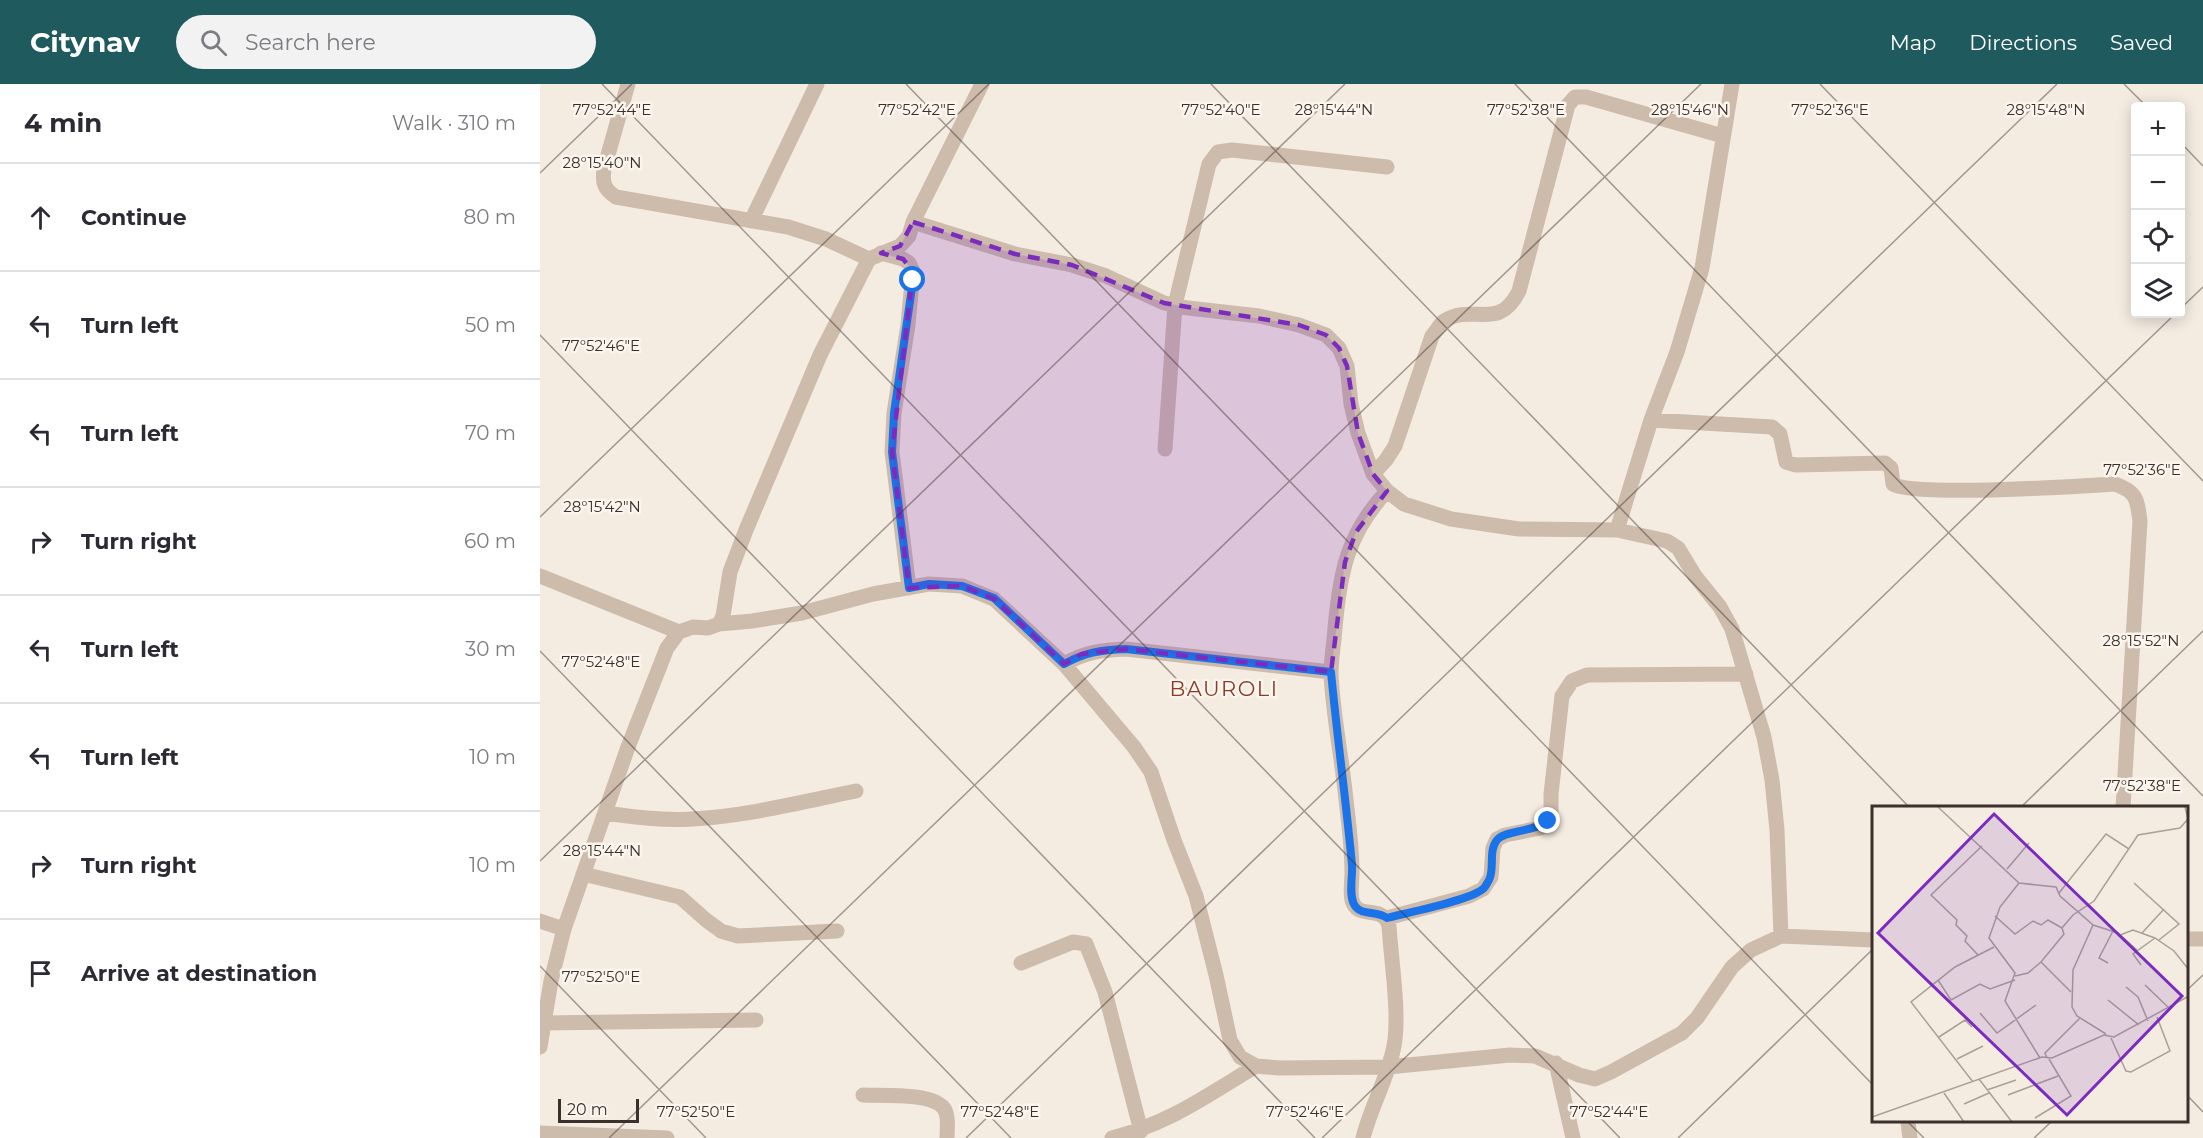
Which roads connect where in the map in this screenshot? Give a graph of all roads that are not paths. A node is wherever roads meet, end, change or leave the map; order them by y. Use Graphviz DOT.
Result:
graph roads {
  1 [pos="628,84"];
  2 [pos="817,84"];
  3 [pos="982,84"];
  4 [pos="1732,84"];
  5 [pos="1723,136"];
  6 [pos="1387,167"];
  7 [pos="752,221"];
  8 [pos="913,222"];
  9 [pos="875,256"];
  10 [pos="1175,305"];
  11 [pos="1651,420"];
  12 [pos="1165,449"];
  13 [pos="1373,474"];
  14 [pos="1387,491"];
  15 [pos="1617,530"];
  16 [pos="540,576"];
  17 [pos="909,588"];
  18 [pos="719,624"];
  19 [pos="679,632"];
  20 [pos="1064,664"];
  21 [pos="1331,672"];
  22 [pos="1746,674"];
  23 [pos="856,791"];
  24 [pos="2123,806"];
  25 [pos="604,813"];
  26 [pos="583,874"];
  27 [pos="1387,918"];
  28 [pos="540,921"];
  29 [pos="564,929"];
  30 [pos="837,931"];
  31 [pos="1781,936"];
  32 [pos="1872,940"];
  33 [pos="1021,963"];
  34 [pos="756,1020"];
  35 [pos="544,1023"];
  36 [pos="540,1047"];
  37 [pos="1556,1063"];
  38 [pos="1256,1066"];
  39 [pos="1388,1067"];
  40 [pos="862,1095"];
  41 [pos="1908,1123"];
  42 [pos="1141,1131"];
  43 [pos="540,1133"];
  44 [pos="667,1138"];
  45 [pos="947,1138"];
  46 [pos="1112,1138"];
  47 [pos="1363,1138"];
  48 [pos="1573,1138"];
  49 [pos="1910,1138"];
  1 -- 7 [label="street"];
  2 -- 7 [label="street"];
  3 -- 8 [label="street"];
  4 -- 5 [label="street"];
  5 -- 11 [label="street"];
  5 -- 13 [label="street"];
  6 -- 10 [label="street"];
  7 -- 9 [label="street"];
  8 -- 9 [label="street"];
  8 -- 10 [label="street"];
  9 -- 17 [label="street"];
  9 -- 18 [label="street"];
  10 -- 12 [label="street"];
  10 -- 13 [label="street"];
  11 -- 15 [label="street"];
  11 -- 24 [label="street"];
  13 -- 14 [label="street"];
  14 -- 15 [label="street"];
  14 -- 21 [label="street"];
  15 -- 22 [label="street"];
  16 -- 19 [label="street"];
  17 -- 18 [label="street"];
  17 -- 20 [label="street"];
  18 -- 19 [label="street"];
  19 -- 25 [label="street"];
  20 -- 21 [label="street"];
  20 -- 38 [label="street"];
  21 -- 27 [label="street"];
  22 -- 27 [label="street"];
  22 -- 31 [label="street"];
  23 -- 25 [label="street"];
  25 -- 26 [label="street"];
  26 -- 29 [label="street"];
  26 -- 30 [label="street"];
  27 -- 39 [label="street"];
  28 -- 29 [label="street"];
  29 -- 35 [label="street"];
  31 -- 32 [label="street"];
  31 -- 37 [label="street"];
  33 -- 42 [label="street"];
  34 -- 35 [label="street"];
  35 -- 36 [label="street"];
  37 -- 39 [label="street"];
  37 -- 48 [label="street"];
  38 -- 39 [label="street"];
  38 -- 42 [label="street"];
  39 -- 47 [label="street"];
  40 -- 45 [label="street"];
  41 -- 49 [label="street"];
  42 -- 46 [label="street"];
  43 -- 44 [label="street"];
}
